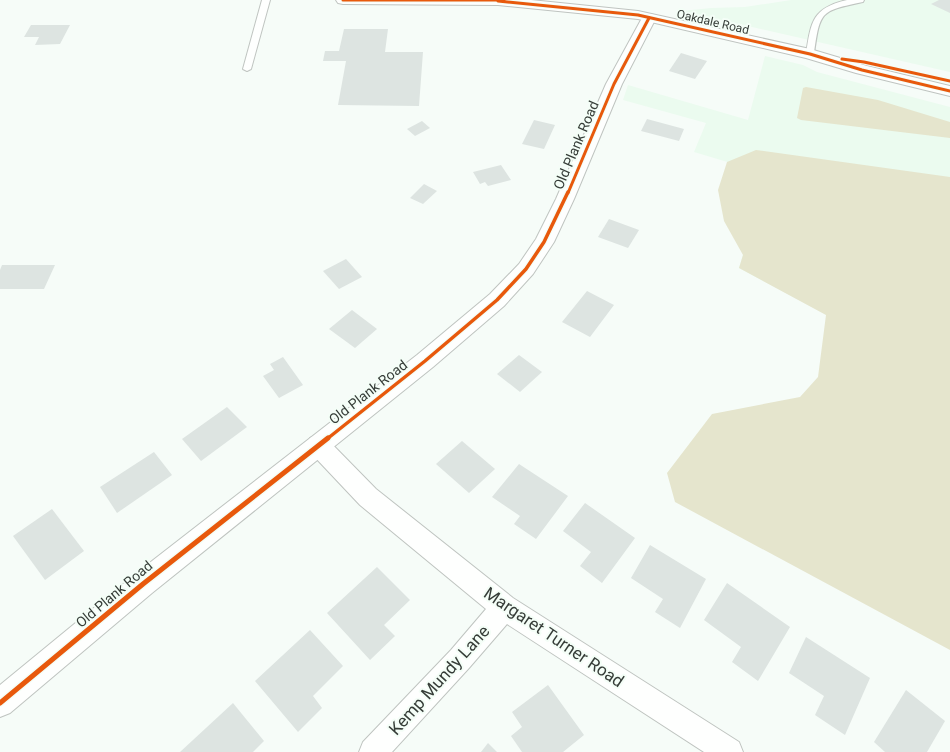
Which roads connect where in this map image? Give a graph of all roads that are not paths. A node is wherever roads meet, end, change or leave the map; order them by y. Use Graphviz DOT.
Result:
graph roads {
  1 [pos="266,0"];
  2 [pos="343,0"];
  3 [pos="538,0"];
  4 [pos="860,0"];
  5 [pos="502,1"];
  6 [pos="644,17"];
  7 [pos="810,54"];
  8 [pos="827,58"];
  9 [pos="247,69"];
  10 [pos="950,81"];
  11 [pos="950,91"];
  12 [pos="318,445"];
  13 [pos="504,607"];
  14 [pos="0,703"];
  15 [pos="373,752"];
  16 [pos="729,752"];
  1 -- 9 [label="lane"];
  2 -- 5 [label="main road, Oakdale Road"];
  3 -- 6 [label="main road, Oakdale Road"];
  4 -- 7 [label="lane"];
  5 -- 6 [label="main road, Oakdale Road"];
  6 -- 7 [label="main road, Oakdale Road"];
  6 -- 12 [label="main road, Old Plank Road"];
  7 -- 8 [label="main road, Oakdale Road"];
  8 -- 10 [label="main road, Oakdale Road"];
  8 -- 11 [label="main road, Oakdale Road"];
  12 -- 13 [label="street, Margaret Turner Road"];
  12 -- 14 [label="main road, Old Plank Road"];
  13 -- 15 [label="street, Kemp Mundy Lane"];
  13 -- 16 [label="street, Margaret Turner Road"];
}
